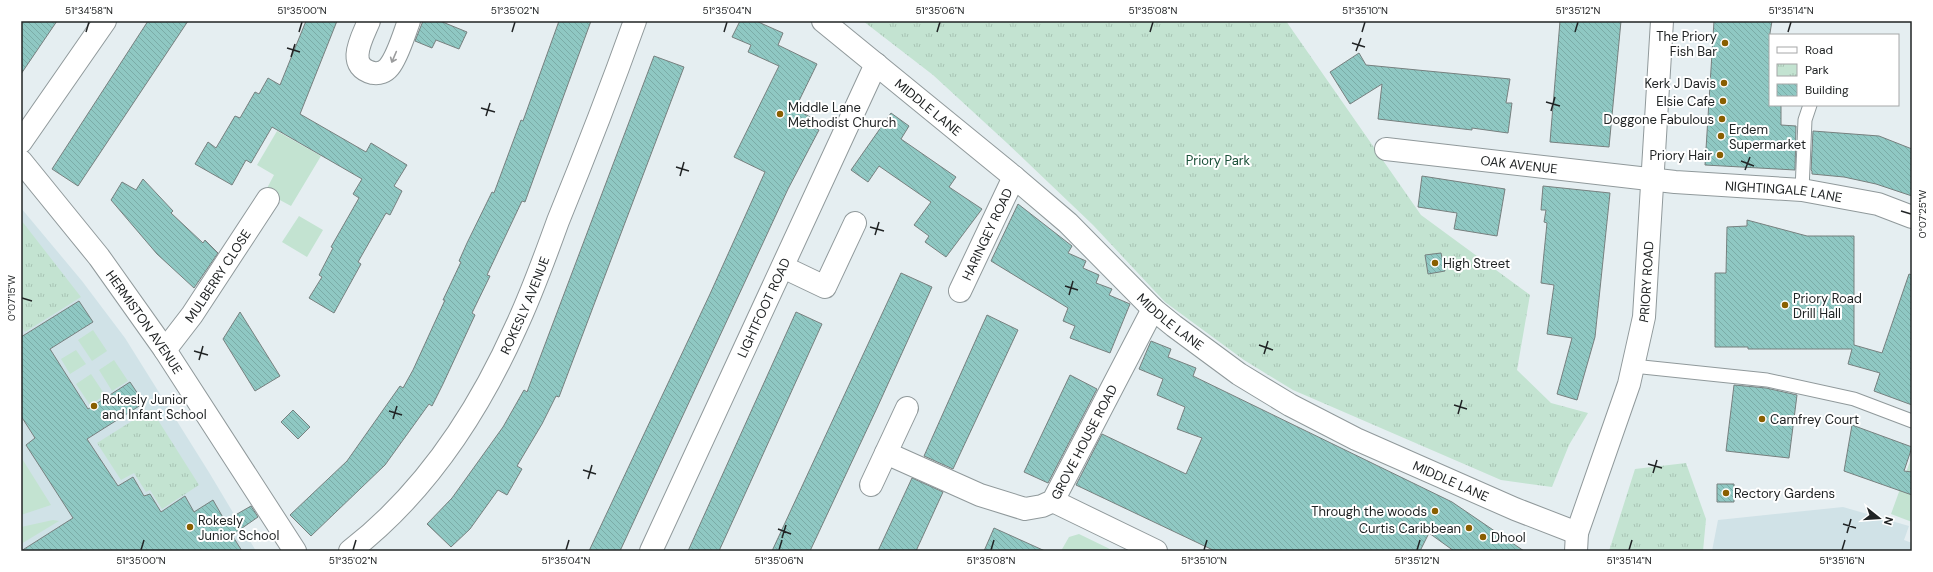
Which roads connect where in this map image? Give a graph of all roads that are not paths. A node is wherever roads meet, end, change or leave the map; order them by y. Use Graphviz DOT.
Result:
graph roads {
  1 [pos="105,21"];
  2 [pos="369,21"];
  3 [pos="409,21"];
  4 [pos="635,21"];
  5 [pos="823,21"];
  6 [pos="1662,21"];
  7 [pos="876,64"];
  8 [pos="1810,106"];
  9 [pos="21,142"];
  10 [pos="1386,149"];
  11 [pos="21,161"];
  12 [pos="1014,177"];
  13 [pos="1652,179"];
  14 [pos="1802,190"];
  15 [pos="268,199"];
  16 [pos="1912,217"];
  17 [pos="855,223"];
  18 [pos="783,267"];
  19 [pos="960,291"];
  20 [pos="1153,309"];
  21 [pos="165,350"];
  22 [pos="1633,366"];
  23 [pos="907,408"];
  24 [pos="1912,421"];
  25 [pos="886,453"];
  26 [pos="871,484"];
  27 [pos="1053,501"];
  28 [pos="1576,542"];
  29 [pos="295,551"];
  30 [pos="350,551"];
  31 [pos="652,551"];
  32 [pos="1156,551"];
  1 -- 9 [label="street"];
  3 -- 2 [label="street, one-way"];
  4 -- 30 [label="street, ROKESLY AVENUE"];
  5 -- 7 [label="street, MIDDLE LANE"];
  6 -- 13 [label="street, PRIORY ROAD"];
  7 -- 12 [label="street, MIDDLE LANE"];
  7 -- 18 [label="street, LIGHTFOOT ROAD"];
  8 -- 14 [label="lane"];
  10 -- 13 [label="street, OAK AVENUE"];
  11 -- 21 [label="street, HERMISTON AVENUE"];
  12 -- 19 [label="street, HARINGEY ROAD"];
  12 -- 20 [label="street, MIDDLE LANE"];
  13 -- 14 [label="street, NIGHTINGALE LANE"];
  13 -- 22 [label="street, PRIORY ROAD"];
  14 -- 16 [label="street, NIGHTINGALE LANE"];
  15 -- 21 [label="street, MULBERRY CLOSE"];
  17 -- 18 [label="street"];
  18 -- 31 [label="street, LIGHTFOOT ROAD"];
  20 -- 27 [label="street, GROVE HOUSE ROAD"];
  20 -- 28 [label="street, MIDDLE LANE"];
  21 -- 29 [label="street, HERMISTON AVENUE"];
  22 -- 24 [label="lane"];
  22 -- 28 [label="street, PRIORY ROAD"];
  23 -- 25 [label="street"];
  25 -- 26 [label="street"];
  25 -- 27 [label="street, GROVE HOUSE ROAD"];
  27 -- 32 [label="street"];
}
